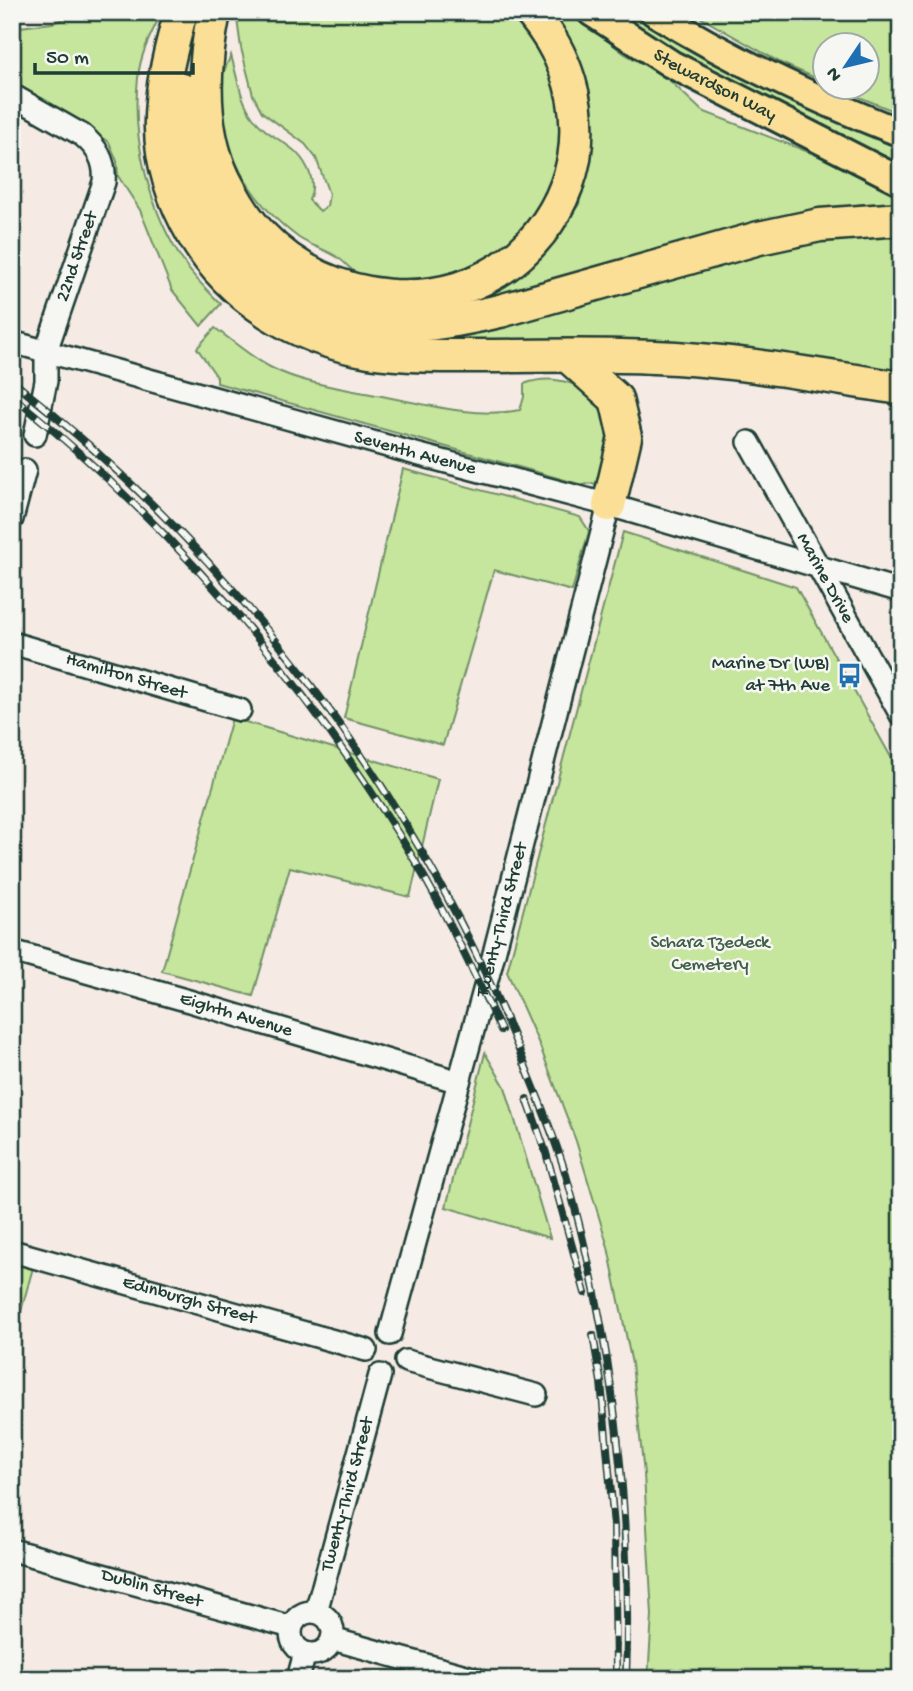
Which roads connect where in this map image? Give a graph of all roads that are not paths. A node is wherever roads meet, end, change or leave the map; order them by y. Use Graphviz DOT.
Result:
graph roads {
  1 [pos="181,12"];
  2 [pos="198,12"];
  3 [pos="214,12"];
  4 [pos="530,12"];
  5 [pos="591,12"];
  6 [pos="654,12"];
  7 [pos="12,95"];
  8 [pos="893,130"];
  9 [pos="901,181"];
  10 [pos="901,219"];
  11 [pos="12,342"];
  12 [pos="46,351"];
  13 [pos="568,356"];
  14 [pos="901,388"];
  15 [pos="35,435"];
  16 [pos="749,442"];
  17 [pos="25,470"];
  18 [pos="610,505"];
  19 [pos="12,519"];
  20 [pos="817,567"];
  21 [pos="901,591"];
  22 [pos="12,643"];
  23 [pos="240,710"];
  24 [pos="901,715"];
  25 [pos="12,951"];
  26 [pos="459,1083"];
  27 [pos="12,1251"];
  28 [pos="390,1334"];
  29 [pos="366,1350"];
  30 [pos="406,1361"];
  31 [pos="380,1375"];
  32 [pos="536,1395"];
  33 [pos="12,1550"];
  34 [pos="316,1612"];
  35 [pos="291,1628"];
  36 [pos="332,1639"];
  37 [pos="305,1653"];
  38 [pos="298,1679"];
  39 [pos="477,1679"];
  1 -- 13 [label="highway"];
  2 -- 10 [label="highway"];
  3 -- 4 [label="highway"];
  5 -- 9 [label="main road, Stewardson Way"];
  6 -- 8 [label="main road, Stewardson Way"];
  7 -- 12 [label="street, 22nd Street"];
  11 -- 12 [label="street, Seventh Avenue"];
  12 -- 15 [label="street, 22nd Street"];
  12 -- 18 [label="street, Seventh Avenue"];
  13 -- 14 [label="highway"];
  13 -- 18 [label="highway"];
  16 -- 20 [label="street, Marine Drive"];
  17 -- 19 [label="street"];
  18 -- 20 [label="street, Seventh Avenue"];
  18 -- 26 [label="street, Twenty-Third Street"];
  20 -- 21 [label="street, Seventh Avenue"];
  20 -- 24 [label="street, Marine Drive"];
  22 -- 23 [label="street, Hamilton Street"];
  25 -- 26 [label="street, Eighth Avenue"];
  26 -- 28 [label="street, Twenty-Third Street"];
  27 -- 29 [label="street, Edinburgh Street"];
  28 -- 29 [label="street"];
  28 -- 30 [label="street"];
  29 -- 31 [label="street"];
  30 -- 31 [label="street"];
  30 -- 32 [label="street"];
  31 -- 34 [label="street, Twenty-Third Street"];
  33 -- 35 [label="street, Dublin Street"];
  34 -- 35 [label="street"];
  34 -- 36 [label="street"];
  35 -- 37 [label="street"];
  36 -- 37 [label="street"];
  36 -- 39 [label="street"];
  37 -- 38 [label="street"];
}
